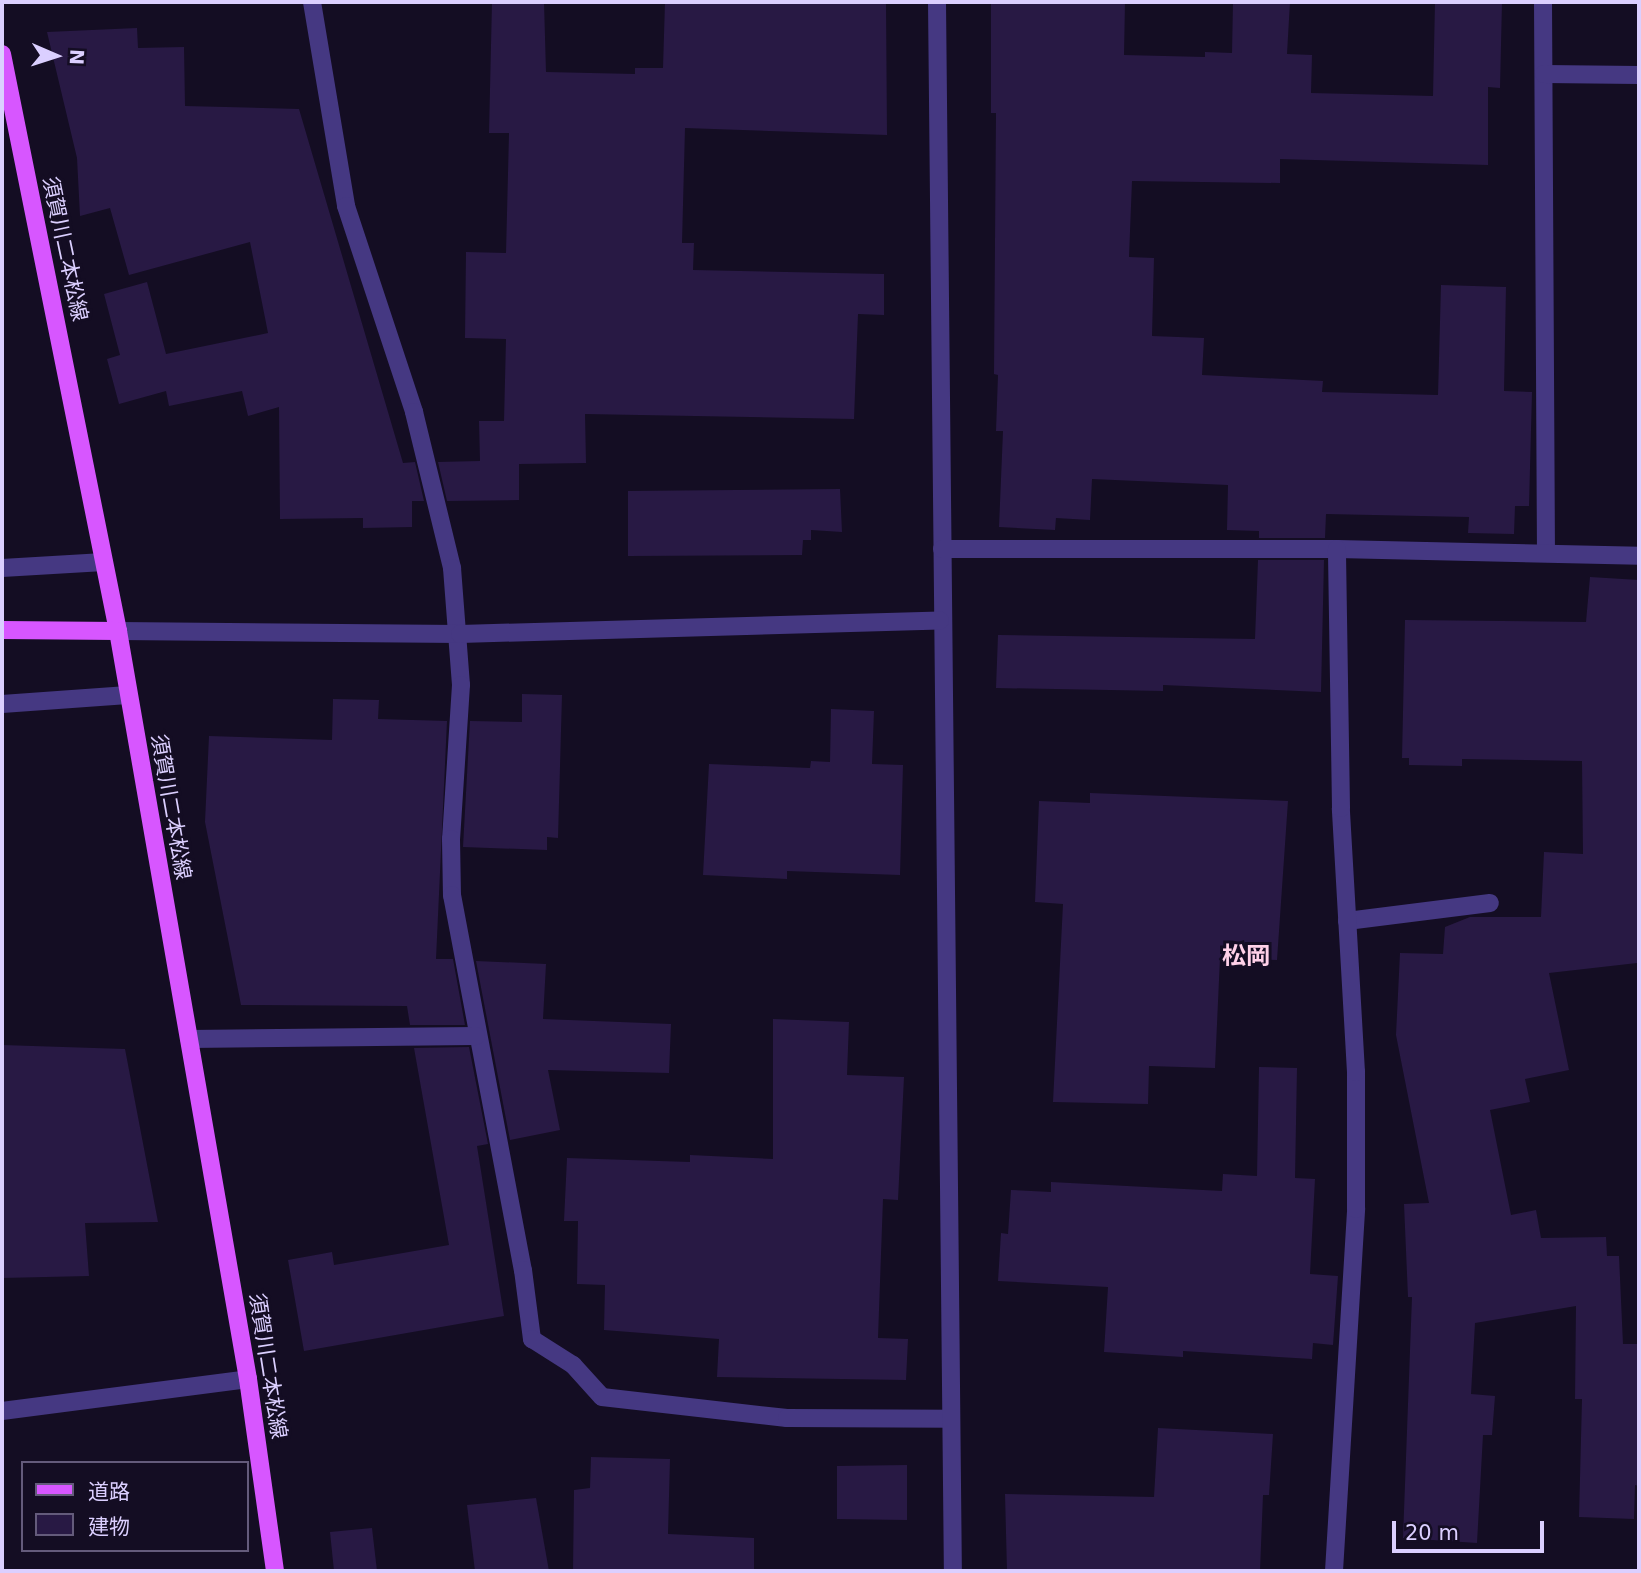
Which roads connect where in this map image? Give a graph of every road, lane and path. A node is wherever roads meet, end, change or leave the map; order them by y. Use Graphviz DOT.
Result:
graph roads {
  1 [pos="312,2"];
  2 [pos="937,2"];
  3 [pos="1543,2"];
  4 [pos="2,54"];
  5 [pos="1544,74"];
  6 [pos="1639,75"];
  7 [pos="942,549"];
  8 [pos="1337,549"];
  9 [pos="1546,553"];
  10 [pos="1639,556"];
  11 [pos="104,562"];
  12 [pos="2,568"];
  13 [pos="940,621"];
  14 [pos="2,629"];
  15 [pos="118,631"];
  16 [pos="460,634"];
  17 [pos="128,695"];
  18 [pos="2,704"];
  19 [pos="1490,903"];
  20 [pos="1347,920"];
  21 [pos="476,1036"];
  22 [pos="189,1039"];
  23 [pos="248,1379"];
  24 [pos="2,1410"];
  25 [pos="951,1419"];
  26 [pos="275,1571"];
  27 [pos="953,1571"];
  28 [pos="1334,1571"];
  1 -- 16 [label="street"];
  2 -- 7 [label="street"];
  3 -- 5 [label="street"];
  4 -- 11 [label="main road, 須賀川二本松線"];
  5 -- 6 [label="street"];
  5 -- 9 [label="street"];
  7 -- 8 [label="street"];
  7 -- 13 [label="street"];
  8 -- 9 [label="street"];
  8 -- 20 [label="street"];
  9 -- 10 [label="street"];
  11 -- 12 [label="street"];
  11 -- 15 [label="main road, 須賀川二本松線"];
  13 -- 16 [label="street"];
  13 -- 25 [label="street"];
  14 -- 15 [label="main road"];
  15 -- 16 [label="street"];
  15 -- 17 [label="main road, 須賀川二本松線"];
  16 -- 21 [label="street"];
  17 -- 18 [label="street"];
  17 -- 22 [label="main road, 須賀川二本松線"];
  19 -- 20 [label="street"];
  20 -- 28 [label="street"];
  21 -- 22 [label="street"];
  21 -- 25 [label="street"];
  22 -- 23 [label="main road, 須賀川二本松線"];
  23 -- 24 [label="street"];
  23 -- 26 [label="main road, 須賀川二本松線"];
  25 -- 27 [label="street"];
}
